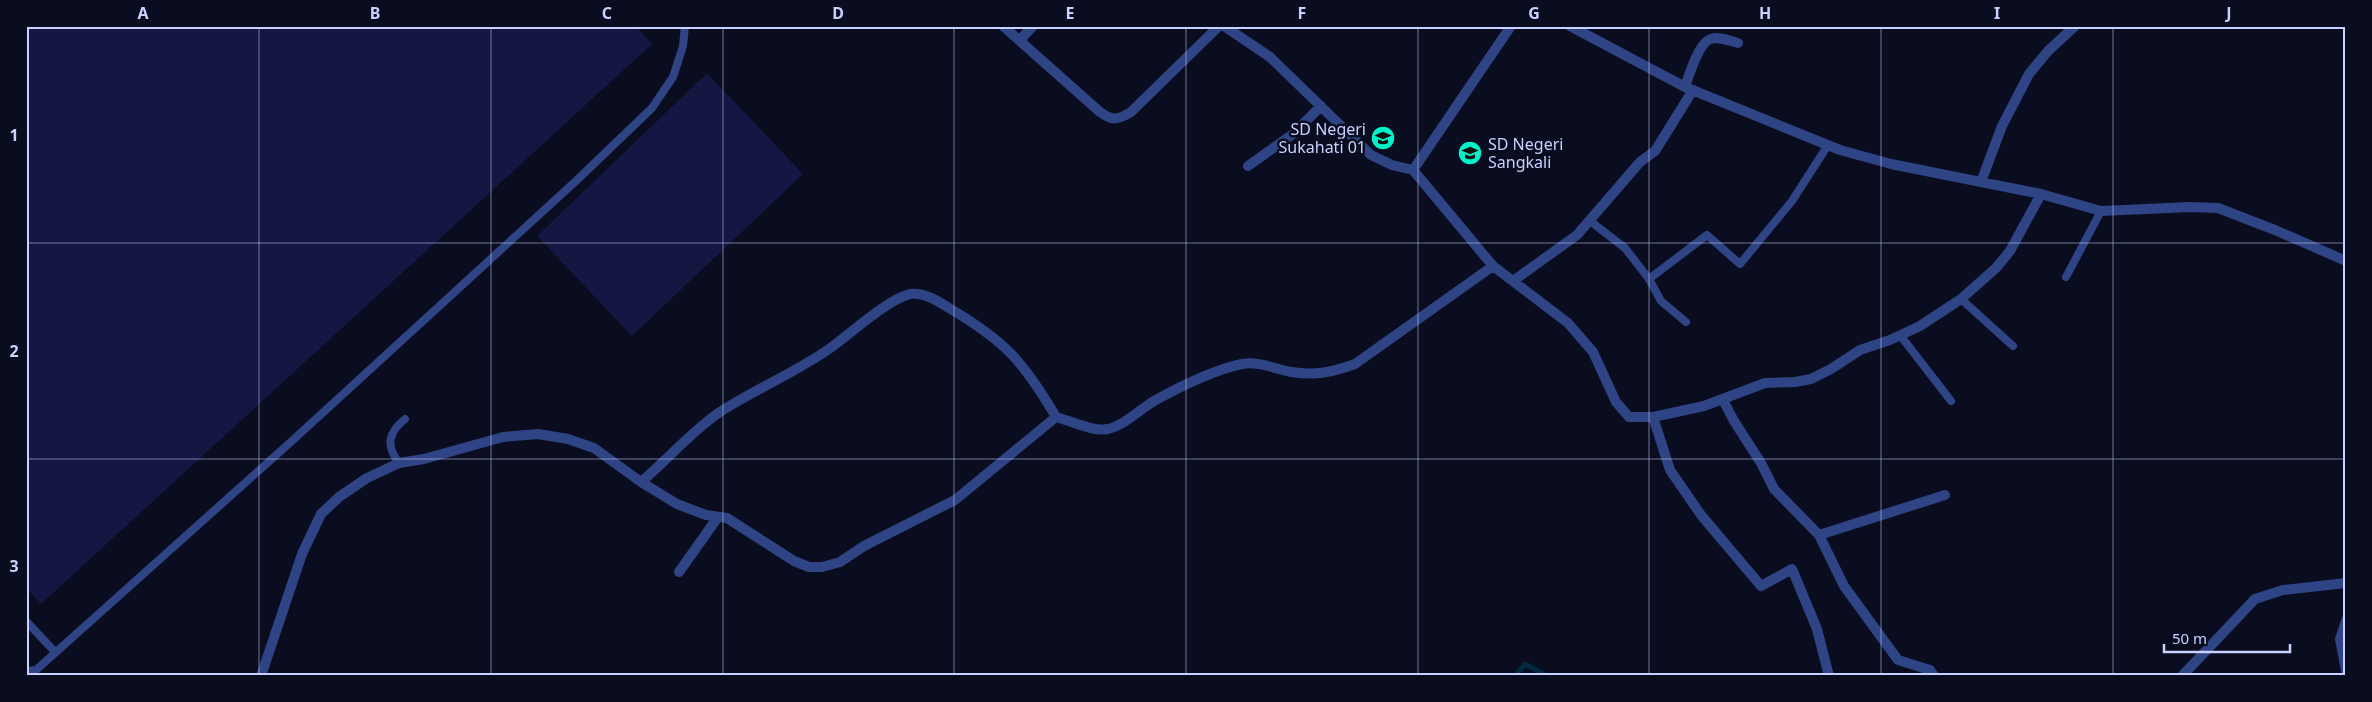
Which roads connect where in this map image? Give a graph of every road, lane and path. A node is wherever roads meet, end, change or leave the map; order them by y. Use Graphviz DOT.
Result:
graph roads {
  1 [pos="685,26"];
  2 [pos="1003,26"];
  3 [pos="1032,26"];
  4 [pos="1219,26"];
  5 [pos="1224,26"];
  6 [pos="1511,26"];
  7 [pos="1570,26"];
  8 [pos="2076,26"];
  9 [pos="1020,40"];
  10 [pos="1738,43"];
  11 [pos="1689,88"];
  12 [pos="1321,106"];
  13 [pos="1828,145"];
  14 [pos="1248,166"];
  15 [pos="1413,170"];
  16 [pos="1980,182"];
  17 [pos="2041,194"];
  18 [pos="2101,211"];
  19 [pos="1590,221"];
  20 [pos="2346,261"];
  21 [pos="1493,266"];
  22 [pos="2066,277"];
  23 [pos="1649,278"];
  24 [pos="1513,280"];
  25 [pos="1961,299"];
  26 [pos="1686,322"];
  27 [pos="1900,335"];
  28 [pos="2013,346"];
  29 [pos="1723,400"];
  30 [pos="1951,401"];
  31 [pos="1056,417"];
  32 [pos="1653,417"];
  33 [pos="405,419"];
  34 [pos="399,463"];
  35 [pos="641,482"];
  36 [pos="1945,495"];
  37 [pos="718,517"];
  38 [pos="1820,535"];
  39 [pos="679,572"];
  40 [pos="2346,583"];
  41 [pos="2346,618"];
  42 [pos="26,622"];
  43 [pos="55,652"];
  44 [pos="26,671"];
  45 [pos="262,676"];
  46 [pos="1829,676"];
  47 [pos="1934,676"];
  48 [pos="2182,676"];
  49 [pos="2346,676"];
  1 -- 43 [label="lane"];
  2 -- 9 [label="street"];
  3 -- 9 [label="street"];
  4 -- 9 [label="street"];
  5 -- 12 [label="street"];
  6 -- 15 [label="street"];
  7 -- 11 [label="street"];
  8 -- 16 [label="street"];
  10 -- 11 [label="street"];
  11 -- 13 [label="street"];
  11 -- 19 [label="street"];
  12 -- 14 [label="street"];
  12 -- 15 [label="street"];
  13 -- 16 [label="street"];
  13 -- 23 [label="lane"];
  15 -- 21 [label="street"];
  16 -- 17 [label="street"];
  17 -- 18 [label="street"];
  17 -- 25 [label="street"];
  18 -- 20 [label="street"];
  18 -- 22 [label="lane"];
  19 -- 23 [label="lane"];
  19 -- 24 [label="street"];
  21 -- 24 [label="street"];
  21 -- 31 [label="street"];
  23 -- 26 [label="lane"];
  24 -- 32 [label="street"];
  25 -- 27 [label="street"];
  25 -- 28 [label="lane"];
  27 -- 29 [label="street"];
  27 -- 30 [label="lane"];
  29 -- 32 [label="street"];
  29 -- 38 [label="street"];
  31 -- 35 [label="street"];
  31 -- 37 [label="street"];
  32 -- 46 [label="street"];
  33 -- 34 [label="lane"];
  34 -- 35 [label="street"];
  34 -- 45 [label="street"];
  35 -- 37 [label="street"];
  36 -- 38 [label="street"];
  37 -- 39 [label="street"];
  38 -- 47 [label="street"];
  40 -- 48 [label="street"];
  41 -- 49 [label="lane"];
  42 -- 43 [label="lane"];
  43 -- 44 [label="lane"];
}
